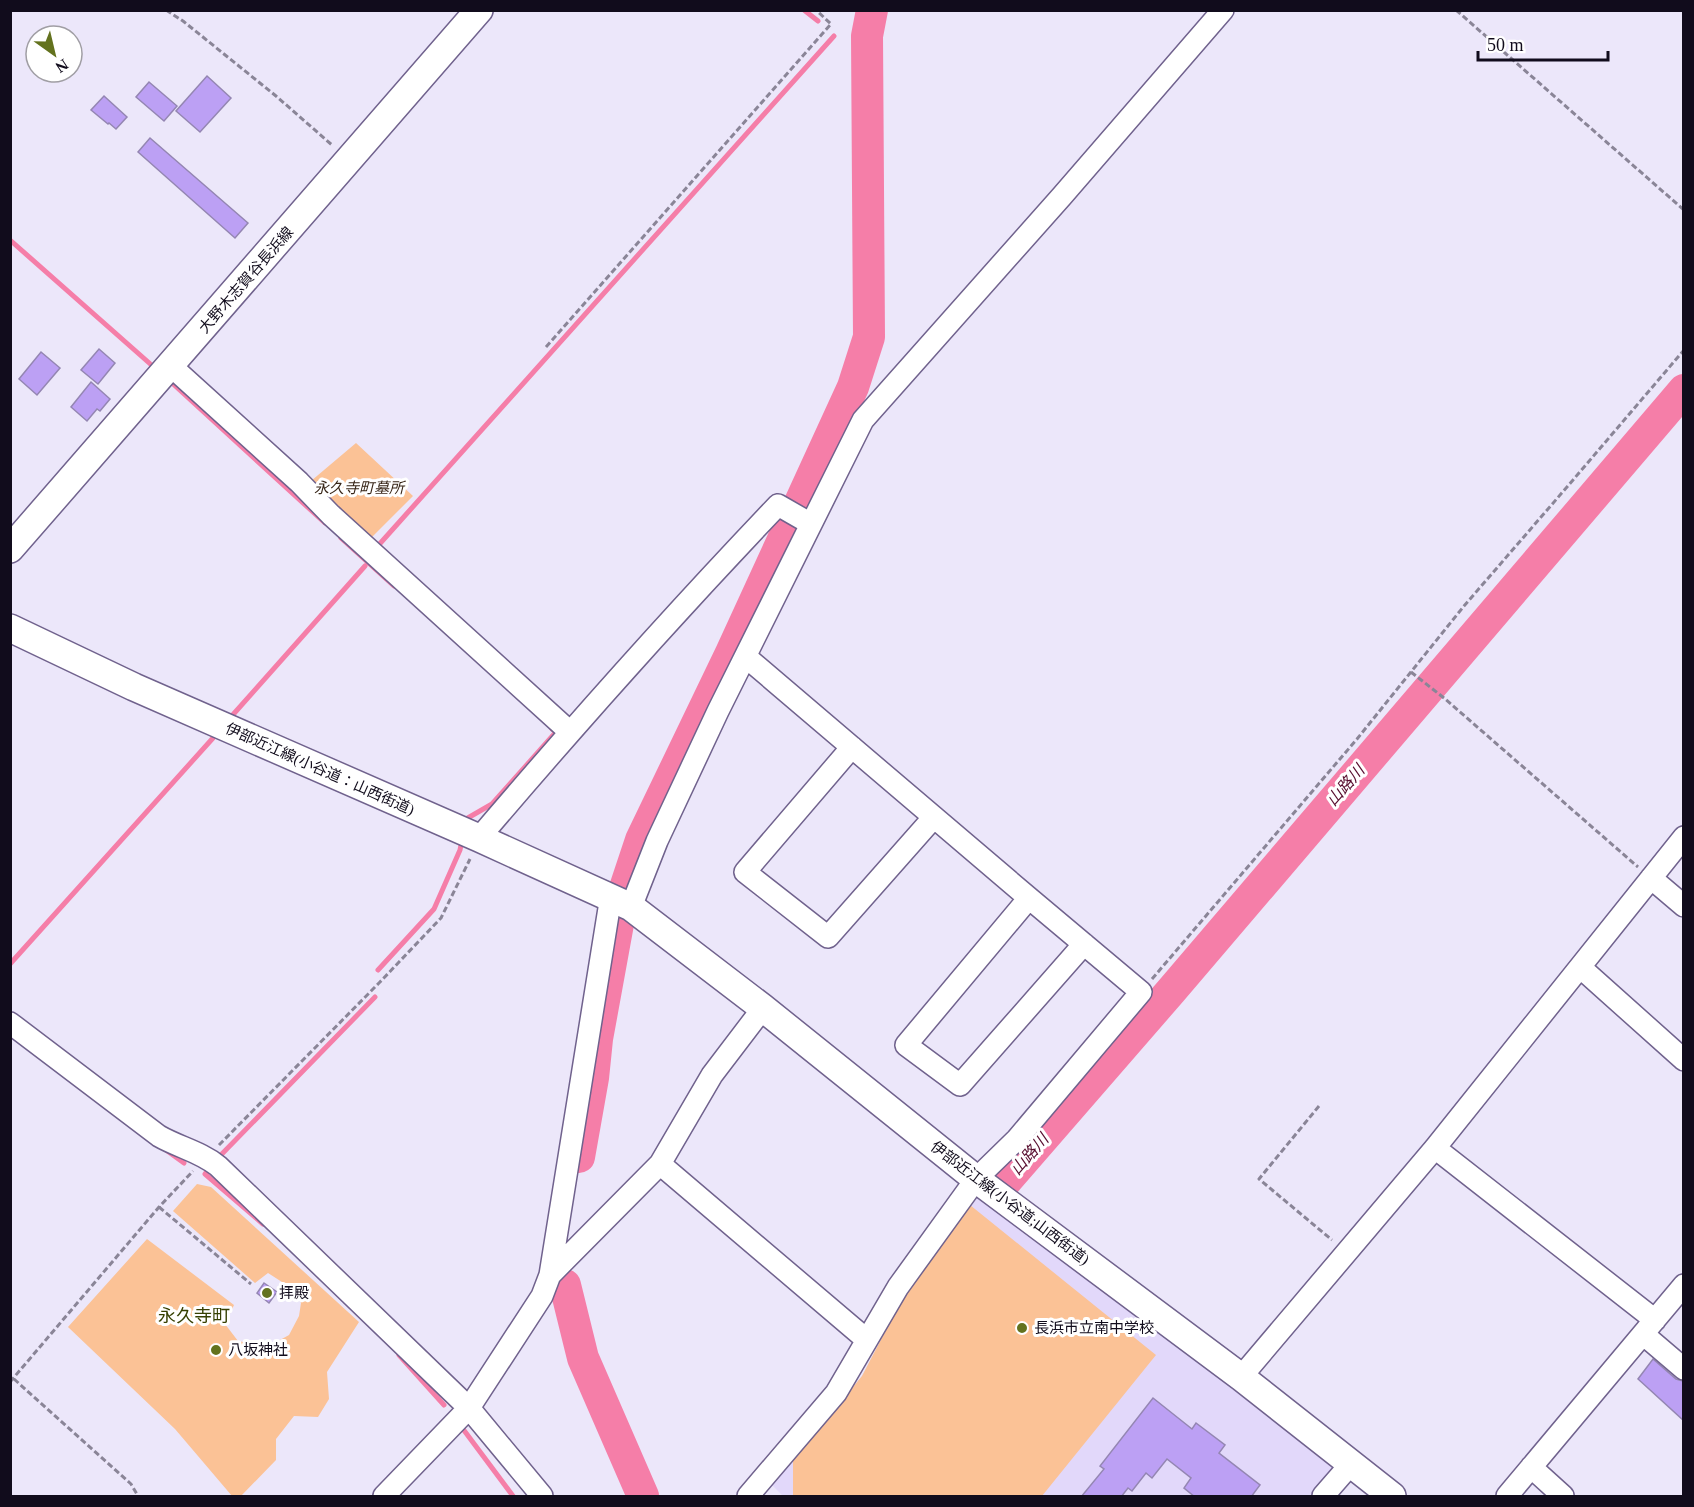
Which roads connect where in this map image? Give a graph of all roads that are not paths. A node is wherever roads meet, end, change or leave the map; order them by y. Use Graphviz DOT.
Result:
graph roads {
  1 [pos="479,10"];
  2 [pos="1224,10"];
  3 [pos="171,366"];
  4 [pos="811,524"];
  5 [pos="10,549"];
  6 [pos="10,628"];
  7 [pos="746,657"];
  8 [pos="570,732"];
  9 [pos="852,747"];
  10 [pos="934,817"];
  11 [pos="468,833"];
  12 [pos="1683,837"];
  13 [pos="1651,878"];
  14 [pos="1029,898"];
  15 [pos="619,901"];
  16 [pos="1683,906"];
  17 [pos="1084,944"];
  18 [pos="1580,967"];
  19 [pos="763,1008"];
  20 [pos="10,1023"];
  21 [pos="1683,1060"];
  22 [pos="1435,1148"];
  23 [pos="660,1164"];
  24 [pos="976,1179"];
  25 [pos="550,1275"];
  26 [pos="1680,1296"];
  27 [pos="1649,1327"];
  28 [pos="867,1340"];
  29 [pos="1683,1369"];
  30 [pos="1241,1377"];
  31 [pos="470,1408"];
  32 [pos="1350,1465"];
  33 [pos="1531,1467"];
  34 [pos="384,1497"];
  35 [pos="542,1497"];
  36 [pos="748,1497"];
  37 [pos="1323,1497"];
  38 [pos="1392,1497"];
  39 [pos="1507,1497"];
  40 [pos="1563,1497"];
  1 -- 3 [label="main road, 大野木志賀谷長浜線"];
  2 -- 4 [label="street"];
  3 -- 5 [label="main road, 大野木志賀谷長浜線"];
  3 -- 8 [label="street"];
  4 -- 7 [label="street"];
  4 -- 8 [label="street"];
  6 -- 11 [label="main road, 伊部近江線(小谷道：山西街道)"];
  7 -- 9 [label="street"];
  7 -- 15 [label="street"];
  8 -- 11 [label="street"];
  9 -- 10 [label="street"];
  9 -- 10 [label="street"];
  10 -- 14 [label="street"];
  11 -- 15 [label="main road, 伊部近江線(小谷道：山西街道)"];
  12 -- 13 [label="street"];
  13 -- 16 [label="street"];
  13 -- 18 [label="street"];
  14 -- 17 [label="street"];
  14 -- 17 [label="street"];
  15 -- 19 [label="main road, 伊部近江線(小谷道;山西街道)"];
  15 -- 25 [label="street"];
  17 -- 24 [label="street"];
  18 -- 21 [label="street"];
  18 -- 22 [label="street"];
  19 -- 23 [label="street"];
  19 -- 24 [label="main road, 伊部近江線(小谷道;山西街道)"];
  20 -- 31 [label="street"];
  22 -- 27 [label="street"];
  22 -- 30 [label="street"];
  23 -- 25 [label="street"];
  23 -- 28 [label="street"];
  24 -- 28 [label="street"];
  24 -- 30 [label="main road, 伊部近江線(小谷道;山西街道)"];
  25 -- 31 [label="street"];
  26 -- 27 [label="street"];
  27 -- 29 [label="street"];
  27 -- 33 [label="street"];
  28 -- 36 [label="street"];
  30 -- 32 [label="main road, 伊部近江線(小谷道;山西街道)"];
  31 -- 34 [label="street"];
  31 -- 35 [label="street"];
  32 -- 37 [label="street"];
  32 -- 38 [label="main road, 伊部近江線(小谷道;山西街道)"];
  33 -- 39 [label="street"];
  33 -- 40 [label="street"];
}
